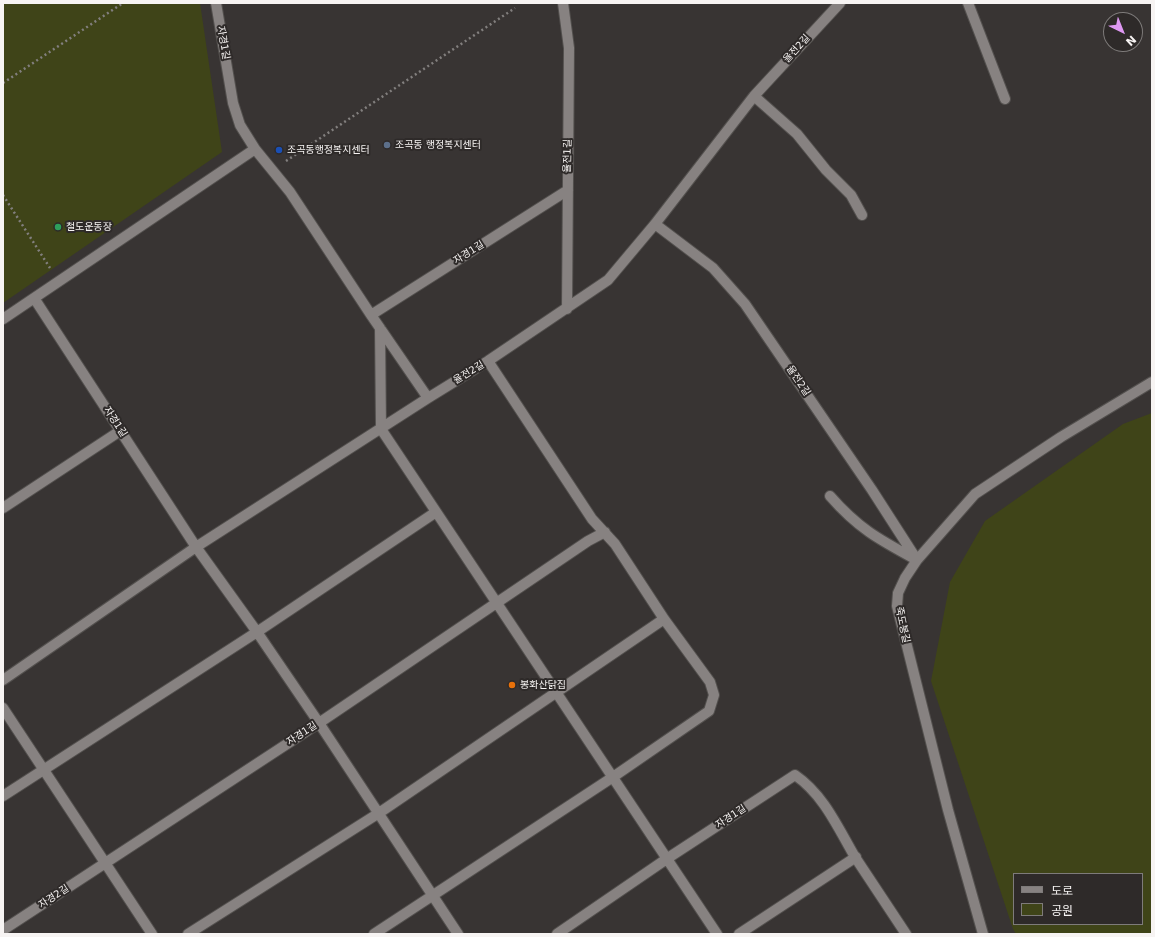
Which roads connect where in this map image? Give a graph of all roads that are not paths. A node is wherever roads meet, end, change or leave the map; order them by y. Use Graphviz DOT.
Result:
graph roads {
  1 [pos="216,3"];
  2 [pos="563,3"];
  3 [pos="840,3"];
  4 [pos="968,3"];
  5 [pos="754,96"];
  6 [pos="1005,99"];
  7 [pos="255,149"];
  8 [pos="568,190"];
  9 [pos="862,215"];
  10 [pos="655,224"];
  11 [pos="34,298"];
  12 [pos="567,309"];
  13 [pos="371,315"];
  14 [pos="3,319"];
  15 [pos="380,328"];
  16 [pos="488,361"];
  17 [pos="1152,382"];
  18 [pos="428,398"];
  19 [pos="380,429"];
  20 [pos="120,431"];
  21 [pos="830,496"];
  22 [pos="3,508"];
  23 [pos="436,512"];
  24 [pos="605,532"];
  25 [pos="196,547"];
  26 [pos="917,560"];
  27 [pos="497,603"];
  28 [pos="664,619"];
  29 [pos="257,632"];
  30 [pos="3,680"];
  31 [pos="556,691"];
  32 [pos="3,708"];
  33 [pos="319,723"];
  34 [pos="44,770"];
  35 [pos="613,777"];
  36 [pos="3,796"];
  37 [pos="379,813"];
  38 [pos="856,857"];
  39 [pos="668,858"];
  40 [pos="105,864"];
  41 [pos="433,896"];
  42 [pos="3,930"];
  43 [pos="152,934"];
  44 [pos="188,934"];
  45 [pos="374,934"];
  46 [pos="458,934"];
  47 [pos="558,934"];
  48 [pos="717,934"];
  49 [pos="739,934"];
  50 [pos="906,934"];
  51 [pos="983,934"];
  1 -- 7 [label="street, 자경1길"];
  2 -- 8 [label="street, 율전1길"];
  3 -- 5 [label="street, 율전2길"];
  4 -- 6 [label="street"];
  5 -- 9 [label="street"];
  5 -- 10 [label="street, 율전2길"];
  7 -- 11 [label="street"];
  7 -- 13 [label="street, 자경1길"];
  8 -- 12 [label="street, 율전1길"];
  8 -- 13 [label="street, 자경1길"];
  10 -- 12 [label="street, 율전2길"];
  10 -- 26 [label="street, 율전2길"];
  11 -- 14 [label="street"];
  11 -- 20 [label="street, 자경1길"];
  12 -- 16 [label="street, 율전2길"];
  13 -- 15 [label="street, 자경1길"];
  15 -- 18 [label="street, 자경1길"];
  15 -- 19 [label="street"];
  16 -- 18 [label="street, 율전2길"];
  16 -- 24 [label="street"];
  17 -- 26 [label="street, 죽도봉길"];
  18 -- 19 [label="street"];
  19 -- 23 [label="street"];
  19 -- 25 [label="street"];
  20 -- 22 [label="street"];
  20 -- 25 [label="street, 자경1길"];
  21 -- 26 [label="street"];
  23 -- 27 [label="street"];
  23 -- 29 [label="street"];
  24 -- 27 [label="street, 자경1길"];
  24 -- 28 [label="street"];
  25 -- 29 [label="street, 자경1길"];
  25 -- 30 [label="street"];
  26 -- 51 [label="street, 죽도봉길"];
  27 -- 31 [label="street"];
  27 -- 33 [label="street, 자경1길"];
  28 -- 31 [label="street"];
  28 -- 35 [label="street"];
  29 -- 33 [label="street, 자경1길"];
  29 -- 34 [label="street"];
  31 -- 35 [label="street"];
  31 -- 37 [label="street"];
  32 -- 34 [label="street"];
  33 -- 37 [label="street, 자경1길"];
  33 -- 40 [label="street, 자경1길"];
  34 -- 36 [label="street"];
  34 -- 40 [label="street"];
  35 -- 39 [label="street"];
  35 -- 41 [label="street"];
  37 -- 41 [label="street, 자경1길"];
  37 -- 44 [label="street"];
  38 -- 39 [label="street, 자경1길"];
  38 -- 49 [label="street"];
  38 -- 50 [label="street"];
  39 -- 47 [label="street, 자경1길"];
  39 -- 48 [label="street"];
  40 -- 42 [label="street, 자경2길"];
  40 -- 43 [label="street"];
  41 -- 45 [label="street"];
  41 -- 46 [label="street, 자경1길"];
}
